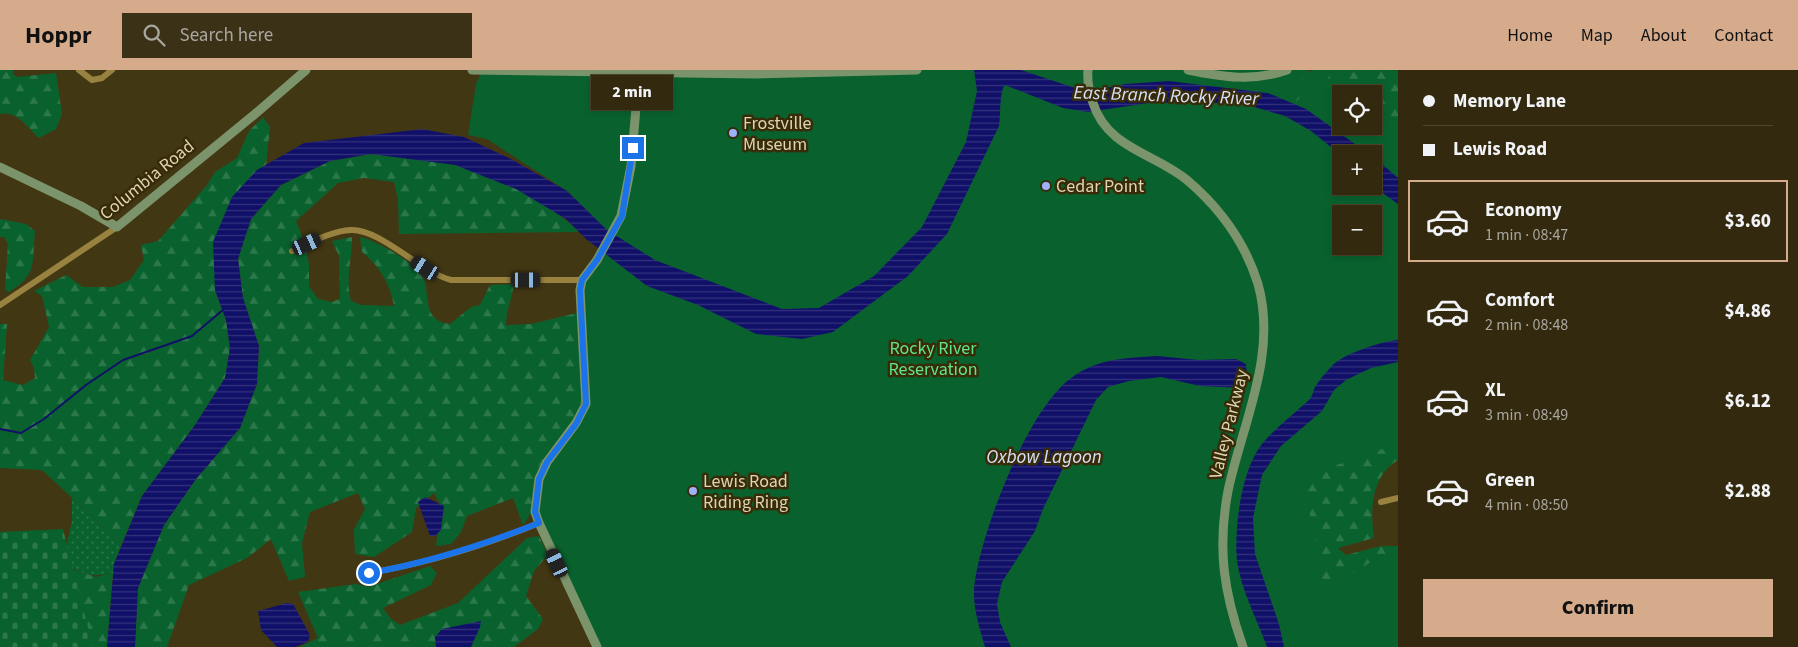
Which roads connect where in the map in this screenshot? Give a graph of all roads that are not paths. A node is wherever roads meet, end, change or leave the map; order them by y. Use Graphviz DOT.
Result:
graph roads {
  1 [pos="79,70"];
  2 [pos="112,70"];
  3 [pos="306,70"];
  4 [pos="472,70"];
  5 [pos="917,70"];
  6 [pos="1088,70"];
  7 [pos="1188,70"];
  8 [pos="1287,70"];
  9 [pos="639,73"];
  10 [pos="0,167"];
  11 [pos="117,227"];
  12 [pos="292,251"];
  13 [pos="582,280"];
  14 [pos="0,305"];
  15 [pos="1398,498"];
  16 [pos="1381,502"];
  17 [pos="539,523"];
  18 [pos="369,573"];
  19 [pos="596,647"];
  20 [pos="1243,647"];
  1 -- 2 [label="street"];
  3 -- 11 [label="street, Columbia Road"];
  4 -- 9 [label="street"];
  5 -- 9 [label="street"];
  6 -- 20 [label="street, Valley Parkway"];
  7 -- 8 [label="street"];
  9 -- 13 [label="street"];
  10 -- 11 [label="street"];
  11 -- 14 [label="street, Columbia Road"];
  12 -- 13 [label="street"];
  13 -- 17 [label="street"];
  15 -- 16 [label="street"];
  17 -- 18 [label="street"];
  17 -- 19 [label="street"];
}
